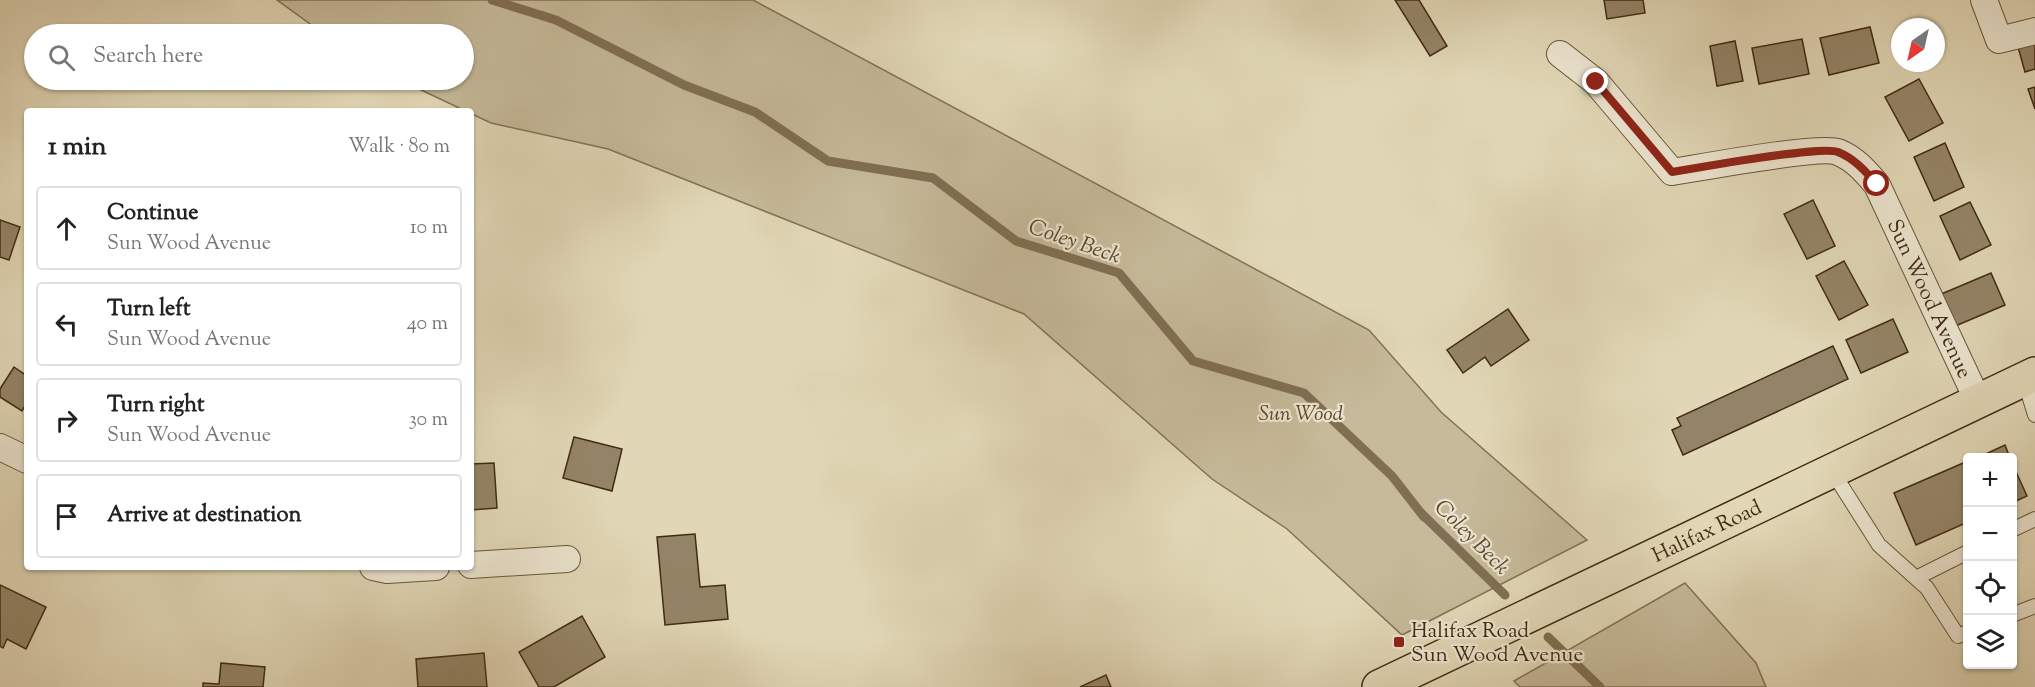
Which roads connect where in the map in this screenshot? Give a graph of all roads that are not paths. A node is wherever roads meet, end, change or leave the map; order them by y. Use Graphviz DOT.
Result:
graph roads {
  1 [pos="1984,0"];
  2 [pos="2035,31"];
  3 [pos="1560,54"];
  4 [pos="2030,376"];
  5 [pos="1977,401"];
  6 [pos="2035,415"];
  7 [pos="0,447"];
  8 [pos="24,459"];
  9 [pos="1832,471"];
  10 [pos="2035,519"];
  11 [pos="2017,528"];
  12 [pos="1963,554"];
  13 [pos="567,559"];
  14 [pos="474,565"];
  15 [pos="1916,578"];
  16 [pos="2035,606"];
  17 [pos="2017,613"];
  18 [pos="1963,634"];
  19 [pos="1379,687"];
  1 -- 2 [label="street"];
  3 -- 5 [label="street, Sun Wood Avenue"];
  4 -- 5 [label="highway, Halifax Road"];
  4 -- 6 [label="lane"];
  5 -- 9 [label="highway, Halifax Road"];
  7 -- 8 [label="street"];
  9 -- 15 [label="lane"];
  9 -- 19 [label="highway, Halifax Road"];
  10 -- 11 [label="lane"];
  12 -- 15 [label="lane"];
  13 -- 14 [label="street"];
  15 -- 18 [label="lane"];
  16 -- 17 [label="lane"];
}
